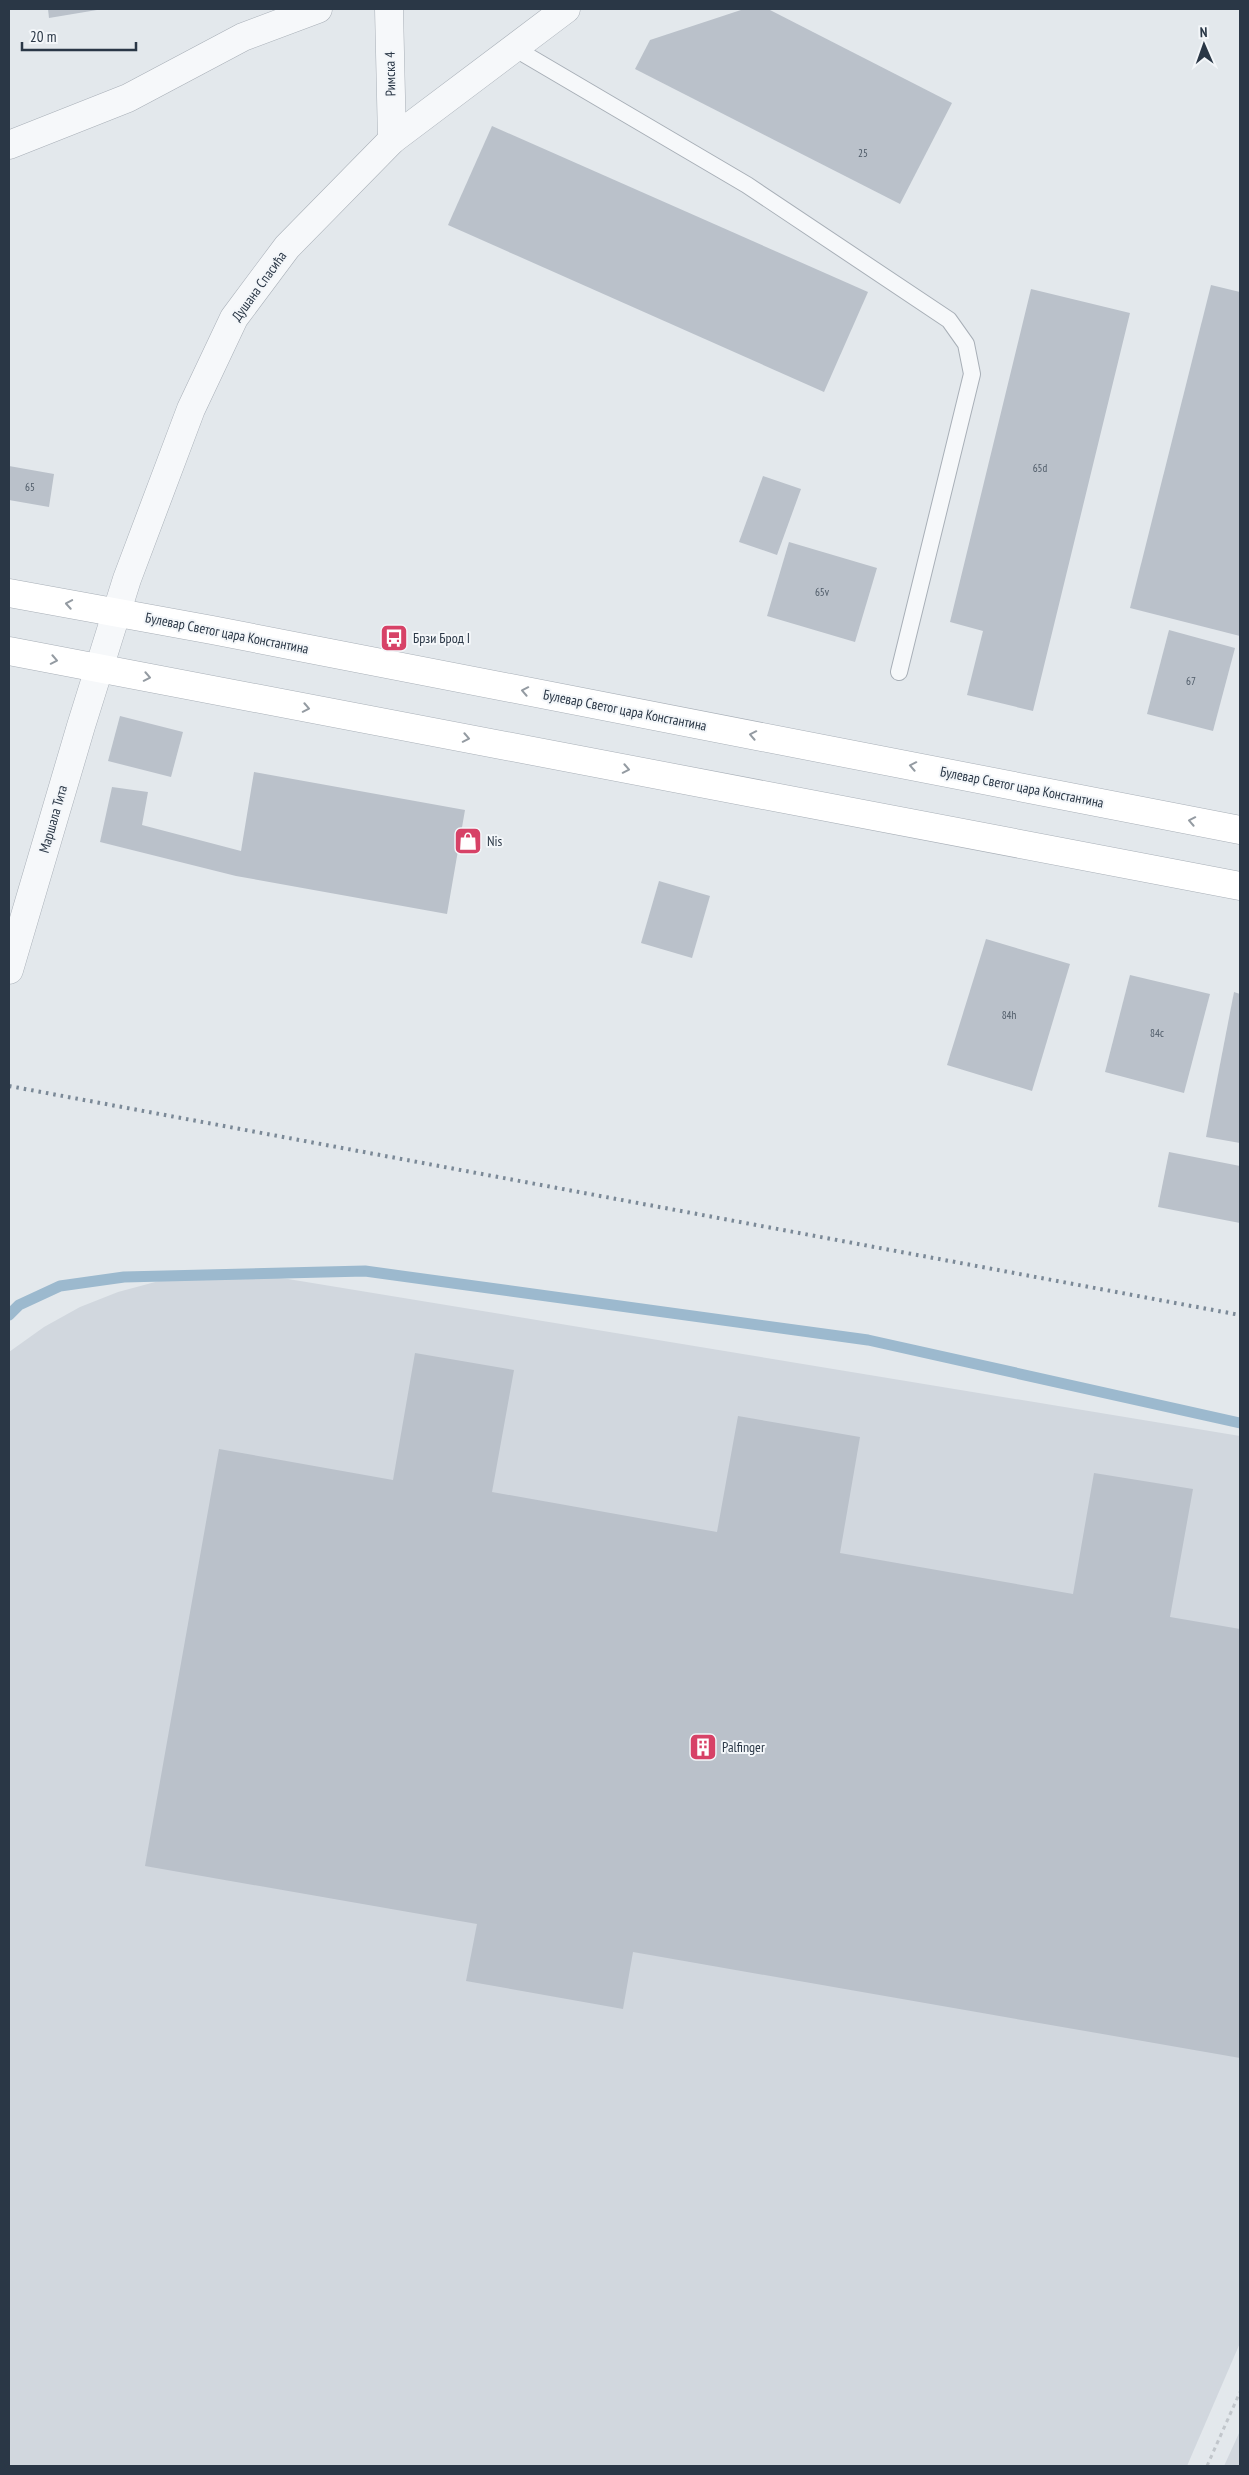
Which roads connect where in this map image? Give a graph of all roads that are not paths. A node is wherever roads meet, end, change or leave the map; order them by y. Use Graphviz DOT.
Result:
graph roads {
  1 [pos="318,9"];
  2 [pos="389,9"];
  3 [pos="566,9"];
  4 [pos="514,48"];
  5 [pos="392,140"];
  6 [pos="9,144"];
  7 [pos="9,593"];
  8 [pos="116,612"];
  9 [pos="9,651"];
  10 [pos="99,668"];
  11 [pos="900,672"];
  12 [pos="1240,830"];
  13 [pos="1240,886"];
  14 [pos="9,970"];
  1 -- 6 [label="street"];
  2 -- 5 [label="street, Римска 4"];
  3 -- 4 [label="street, Душана Спасића"];
  4 -- 5 [label="street, Душана Спасића"];
  4 -- 11 [label="lane"];
  5 -- 8 [label="street, Душана Спасића"];
  8 -- 7 [label="main road, Булевар Светог цара Константина, one-way"];
  8 -- 10 [label="street, Душана Спасића"];
  12 -- 8 [label="main road, Булевар Светог цара Константина, one-way"];
  9 -- 10 [label="main road, one-way"];
  10 -- 13 [label="main road, one-way"];
  10 -- 14 [label="street, Маршала Тита"];
}
